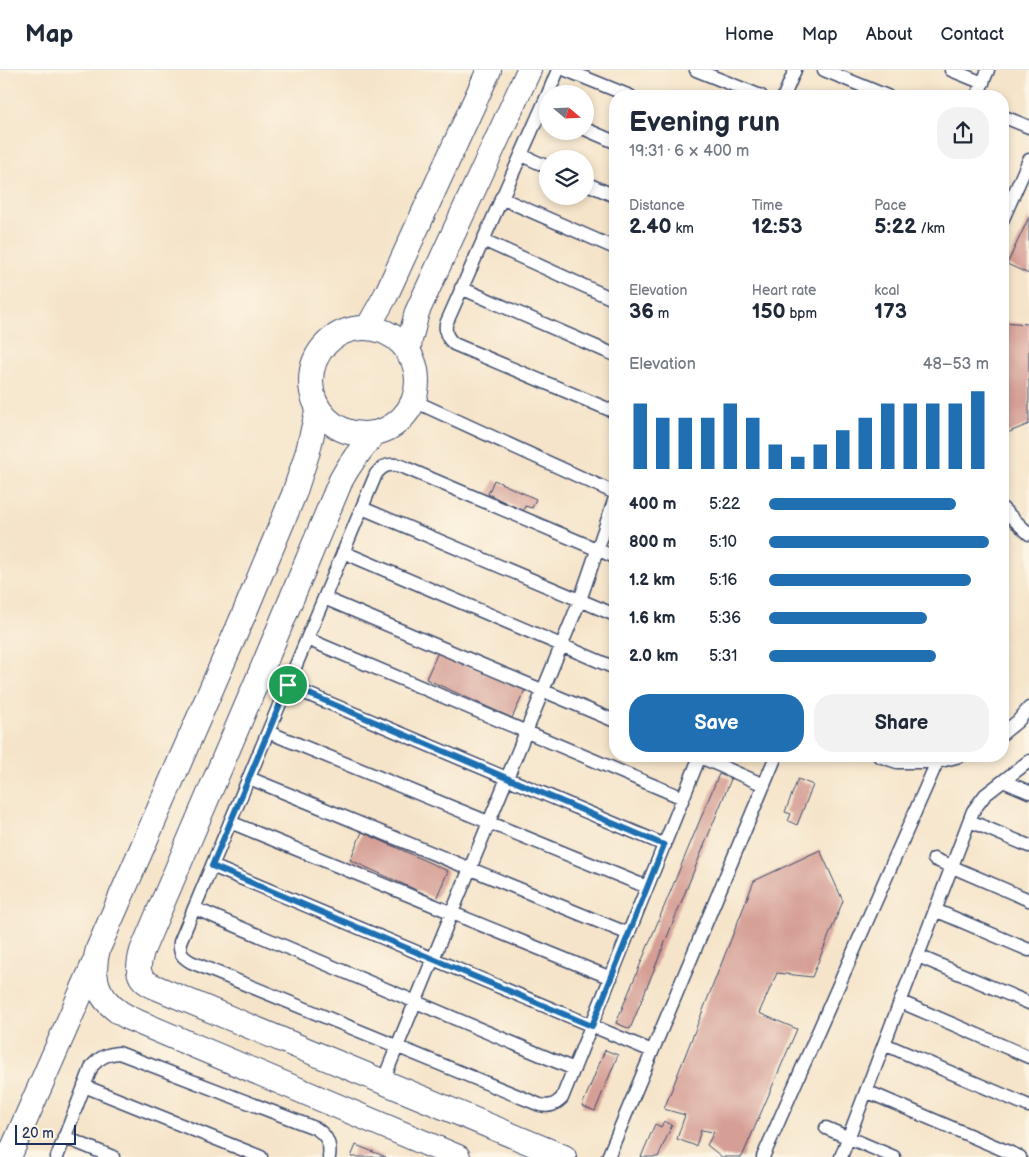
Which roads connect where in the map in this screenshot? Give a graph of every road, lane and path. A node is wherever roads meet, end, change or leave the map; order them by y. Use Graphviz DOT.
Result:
graph roads {
  1 [pos="489,70"];
  2 [pos="529,70"];
  3 [pos="558,70"];
  4 [pos="566,70"];
  5 [pos="696,70"];
  6 [pos="796,70"];
  7 [pos="824,70"];
  8 [pos="951,70"];
  9 [pos="988,70"];
  10 [pos="983,83"];
  11 [pos="552,85"];
  12 [pos="615,90"];
  13 [pos="746,90"];
  14 [pos="787,90"];
  15 [pos="872,90"];
  16 [pos="980,90"];
  17 [pos="1009,119"];
  18 [pos="539,121"];
  19 [pos="1029,127"];
  20 [pos="594,133"];
  21 [pos="609,139"];
  22 [pos="521,155"];
  23 [pos="1029,160"];
  24 [pos="539,163"];
  25 [pos="594,187"];
  26 [pos="609,193"];
  27 [pos="501,198"];
  28 [pos="1009,204"];
  29 [pos="483,240"];
  30 [pos="609,245"];
  31 [pos="462,288"];
  32 [pos="609,297"];
  33 [pos="368,327"];
  34 [pos="609,352"];
  35 [pos="408,354"];
  36 [pos="414,401"];
  37 [pos="318,408"];
  38 [pos="609,409"];
  39 [pos="374,435"];
  40 [pos="609,489"];
  41 [pos="362,508"];
  42 [pos="609,514"];
  43 [pos="1009,515"];
  44 [pos="1029,534"];
  45 [pos="596,549"];
  46 [pos="343,552"];
  47 [pos="609,554"];
  48 [pos="324,598"];
  49 [pos="580,600"];
  50 [pos="609,612"];
  51 [pos="306,640"];
  52 [pos="561,645"];
  53 [pos="609,665"];
  54 [pos="260,674"];
  55 [pos="288,685"];
  56 [pos="542,690"];
  57 [pos="1029,708"];
  58 [pos="609,718"];
  59 [pos="1009,728"];
  60 [pos="268,732"];
  61 [pos="526,732"];
  62 [pos="1029,760"];
  63 [pos="698,762"];
  64 [pos="712,762"];
  65 [pos="773,762"];
  66 [pos="897,762"];
  67 [pos="937,762"];
  68 [pos="249,778"];
  69 [pos="507,778"];
  70 [pos="1003,781"];
  71 [pos="764,784"];
  72 [pos="1029,792"];
  73 [pos="683,798"];
  74 [pos="970,821"];
  75 [pos="230,822"];
  76 [pos="488,822"];
  77 [pos="664,845"];
  78 [pos="1029,846"];
  79 [pos="934,859"];
  80 [pos="212,866"];
  81 [pos="952,867"];
  82 [pos="470,869"];
  83 [pos="647,888"];
  84 [pos="1029,900"];
  85 [pos="194,908"];
  86 [pos="935,910"];
  87 [pos="452,913"];
  88 [pos="628,934"];
  89 [pos="1029,950"];
  90 [pos="918,956"];
  91 [pos="433,959"];
  92 [pos="95,960"];
  93 [pos="611,978"];
  94 [pos="101,994"];
  95 [pos="415,1002"];
  96 [pos="901,1002"];
  97 [pos="1029,1003"];
  98 [pos="592,1026"];
  99 [pos="884,1044"];
  100 [pos="397,1046"];
  101 [pos="652,1051"];
  102 [pos="1029,1057"];
  103 [pos="574,1069"];
  104 [pos="382,1081"];
  105 [pos="84,1086"];
  106 [pos="866,1091"];
  107 [pos="1029,1106"];
  108 [pos="826,1128"];
  109 [pos="64,1137"];
  110 [pos="848,1137"];
  111 [pos="9,1157"];
  112 [pos="25,1157"];
  113 [pos="57,1157"];
  114 [pos="113,1157"];
  115 [pos="261,1157"];
  116 [pos="329,1157"];
  117 [pos="458,1157"];
  118 [pos="564,1157"];
  119 [pos="608,1157"];
  120 [pos="763,1157"];
  121 [pos="841,1157"];
  122 [pos="894,1157"];
  123 [pos="1020,1157"];
  1 -- 33 [label="street"];
  2 -- 35 [label="street"];
  3 -- 11 [label="lane"];
  4 -- 12 [label="lane"];
  5 -- 13 [label="lane"];
  6 -- 14 [label="lane"];
  7 -- 15 [label="lane"];
  8 -- 10 [label="lane"];
  9 -- 10 [label="lane"];
  10 -- 16 [label="lane"];
  17 -- 19 [label="lane"];
  18 -- 22 [label="lane"];
  20 -- 21 [label="lane"];
  22 -- 24 [label="lane"];
  22 -- 27 [label="lane"];
  23 -- 28 [label="lane"];
  25 -- 26 [label="lane"];
  27 -- 29 [label="lane"];
  27 -- 30 [label="lane"];
  29 -- 31 [label="lane"];
  29 -- 32 [label="lane"];
  31 -- 34 [label="lane"];
  31 -- 38 [label="lane"];
  33 -- 35 [label="street"];
  33 -- 37 [label="street"];
  35 -- 36 [label="street"];
  36 -- 39 [label="street"];
  36 -- 40 [label="lane"];
  37 -- 39 [label="street"];
  37 -- 92 [label="street"];
  39 -- 54 [label="street"];
  41 -- 45 [label="lane"];
  41 -- 46 [label="lane"];
  41 -- 49 [label="lane"];
  42 -- 45 [label="lane"];
  43 -- 44 [label="lane"];
  45 -- 47 [label="lane"];
  45 -- 49 [label="lane"];
  46 -- 48 [label="lane"];
  46 -- 52 [label="lane"];
  48 -- 51 [label="lane"];
  48 -- 56 [label="lane"];
  49 -- 50 [label="lane"];
  49 -- 52 [label="lane"];
  51 -- 55 [label="lane"];
  51 -- 61 [label="lane"];
  52 -- 53 [label="lane"];
  52 -- 56 [label="lane"];
  54 -- 55 [label="lane"];
  54 -- 104 [label="street"];
  55 -- 60 [label="lane"];
  55 -- 69 [label="lane"];
  56 -- 58 [label="lane"];
  56 -- 61 [label="lane"];
  57 -- 59 [label="lane"];
  60 -- 68 [label="lane"];
  60 -- 76 [label="lane"];
  61 -- 69 [label="lane"];
  61 -- 73 [label="lane"];
  62 -- 70 [label="lane"];
  63 -- 73 [label="lane"];
  64 -- 71 [label="lane"];
  65 -- 71 [label="lane"];
  66 -- 67 [label="lane"];
  67 -- 120 [label="lane"];
  68 -- 75 [label="lane"];
  68 -- 82 [label="lane"];
  69 -- 76 [label="lane"];
  69 -- 77 [label="lane"];
  70 -- 72 [label="lane"];
  70 -- 74 [label="lane"];
  71 -- 101 [label="lane"];
  73 -- 77 [label="lane"];
  74 -- 78 [label="lane"];
  74 -- 81 [label="lane"];
  75 -- 80 [label="lane"];
  75 -- 87 [label="lane"];
  76 -- 82 [label="lane"];
  76 -- 83 [label="lane"];
  77 -- 83 [label="lane"];
  79 -- 81 [label="lane"];
  80 -- 85 [label="lane"];
  80 -- 91 [label="lane"];
  81 -- 84 [label="lane"];
  81 -- 86 [label="lane"];
  82 -- 87 [label="lane"];
  82 -- 88 [label="lane"];
  83 -- 88 [label="lane"];
  85 -- 95 [label="lane"];
  85 -- 100 [label="lane"];
  86 -- 89 [label="lane"];
  86 -- 90 [label="lane"];
  87 -- 91 [label="lane"];
  87 -- 93 [label="lane"];
  88 -- 93 [label="lane"];
  90 -- 96 [label="lane"];
  90 -- 97 [label="lane"];
  91 -- 95 [label="lane"];
  91 -- 98 [label="lane"];
  92 -- 94 [label="street"];
  92 -- 111 [label="street"];
  93 -- 98 [label="lane"];
  94 -- 112 [label="street"];
  94 -- 117 [label="street"];
  95 -- 100 [label="lane"];
  95 -- 103 [label="lane"];
  96 -- 99 [label="lane"];
  96 -- 102 [label="lane"];
  98 -- 101 [label="lane"];
  98 -- 103 [label="lane"];
  99 -- 106 [label="lane"];
  99 -- 107 [label="lane"];
  100 -- 103 [label="lane"];
  100 -- 104 [label="lane"];
  101 -- 119 [label="lane"];
  104 -- 118 [label="street"];
  105 -- 109 [label="lane"];
  105 -- 115 [label="lane"];
  105 -- 116 [label="lane"];
  106 -- 110 [label="lane"];
  106 -- 123 [label="lane"];
  108 -- 110 [label="lane"];
  109 -- 113 [label="lane"];
  109 -- 114 [label="lane"];
  110 -- 121 [label="lane"];
  110 -- 122 [label="lane"];
}
